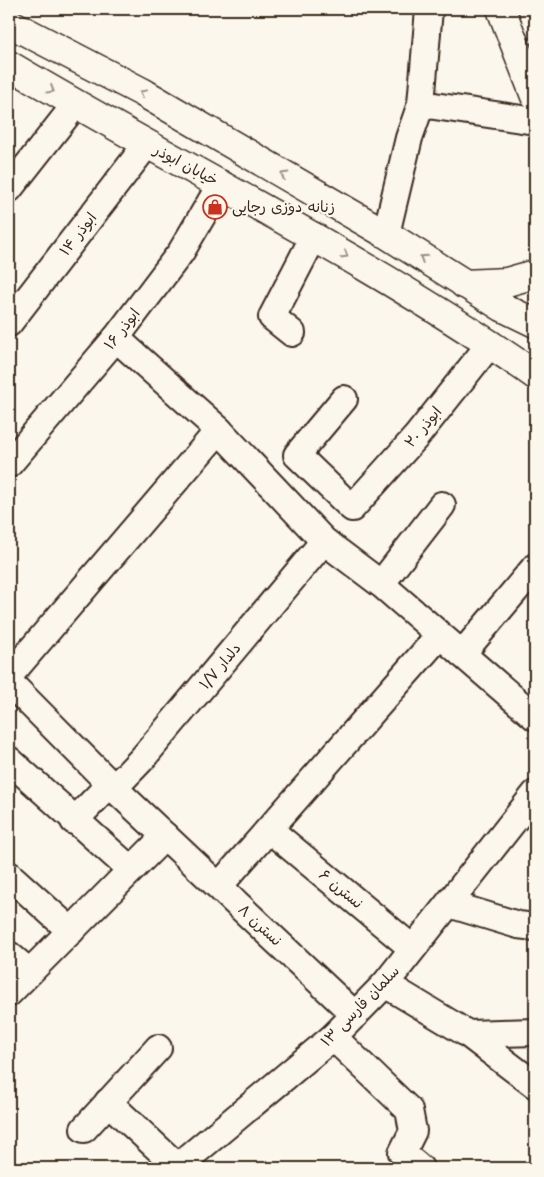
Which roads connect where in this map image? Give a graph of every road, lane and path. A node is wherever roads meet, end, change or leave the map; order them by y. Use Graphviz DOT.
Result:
graph roads {
  1 [pos="16,9"];
  2 [pos="429,9"];
  3 [pos="501,9"];
  4 [pos="9,19"];
  5 [pos="9,23"];
  6 [pos="9,65"];
  7 [pos="535,96"];
  8 [pos="75,104"];
  9 [pos="421,104"];
  10 [pos="535,121"];
  11 [pos="147,144"];
  12 [pos="221,184"];
  13 [pos="9,189"];
  14 [pos="386,234"];
  15 [pos="314,236"];
  16 [pos="535,274"];
  17 [pos="464,284"];
  18 [pos="502,307"];
  19 [pos="9,323"];
  20 [pos="535,323"];
  21 [pos="292,333"];
  22 [pos="116,338"];
  23 [pos="490,344"];
  24 [pos="535,375"];
  25 [pos="344,399"];
  26 [pos="218,430"];
  27 [pos="9,464"];
  28 [pos="442,505"];
  29 [pos="324,541"];
  30 [pos="535,566"];
  31 [pos="381,584"];
  32 [pos="439,636"];
  33 [pos="462,654"];
  34 [pos="9,676"];
  35 [pos="9,682"];
  36 [pos="535,717"];
  37 [pos="9,760"];
  38 [pos="112,786"];
  39 [pos="535,794"];
  40 [pos="74,821"];
  41 [pos="526,822"];
  42 [pos="270,830"];
  43 [pos="165,836"];
  44 [pos="131,870"];
  45 [pos="9,875"];
  46 [pos="219,886"];
  47 [pos="449,904"];
  48 [pos="535,927"];
  49 [pos="71,931"];
  50 [pos="412,948"];
  51 [pos="9,955"];
  52 [pos="29,972"];
  53 [pos="385,984"];
  54 [pos="9,993"];
  55 [pos="355,1014"];
  56 [pos="534,1029"];
  57 [pos="468,1034"];
  58 [pos="333,1037"];
  59 [pos="158,1048"];
  60 [pos="535,1085"];
  61 [pos="108,1102"];
  62 [pos="84,1129"];
  63 [pos="404,1163"];
  64 [pos="177,1168"];
  1 -- 4 [label="street"];
  2 -- 9 [label="street"];
  3 -- 7 [label="main road"];
  14 -- 5 [label="main road, one-way"];
  6 -- 8 [label="main road, خیابان ابوذر, one-way"];
  8 -- 11 [label="main road, خیابان ابوذر"];
  8 -- 13 [label="street"];
  9 -- 10 [label="street"];
  9 -- 14 [label="street"];
  11 -- 12 [label="main road, خیابان ابوذر"];
  11 -- 19 [label="street, ابوذر ۱۴"];
  12 -- 15 [label="main road, خیابان ابوذر"];
  12 -- 22 [label="street, ابوذر ۱۶"];
  17 -- 14 [label="main road, one-way"];
  15 -- 21 [label="street"];
  15 -- 23 [label="main road, خیابان ابوذر, one-way"];
  16 -- 17 [label="main road"];
  17 -- 18 [label="main road"];
  18 -- 20 [label="main road"];
  18 -- 23 [label="main road"];
  22 -- 26 [label="street"];
  22 -- 27 [label="street, ابوذر ۱۶"];
  23 -- 24 [label="main road, خیابان ابوذر"];
  23 -- 25 [label="street, ابوذر ۲۰"];
  26 -- 29 [label="street"];
  26 -- 34 [label="street"];
  28 -- 31 [label="street"];
  29 -- 31 [label="street"];
  29 -- 38 [label="street, دلدار ۱/۷"];
  30 -- 33 [label="street"];
  31 -- 32 [label="street"];
  32 -- 33 [label="street"];
  32 -- 42 [label="street"];
  33 -- 36 [label="street"];
  35 -- 38 [label="street, نسترن ۸"];
  37 -- 40 [label="street"];
  38 -- 40 [label="street, دلدار ۱/۷"];
  38 -- 43 [label="street, نسترن ۸"];
  39 -- 41 [label="street, ۱۳ سلمان فارسی"];
  40 -- 44 [label="street"];
  41 -- 47 [label="street, ۱۳ سلمان فارسی"];
  42 -- 46 [label="street"];
  42 -- 50 [label="street, نسترن ۶"];
  43 -- 44 [label="street"];
  43 -- 46 [label="street, نسترن ۸"];
  44 -- 49 [label="street"];
  45 -- 49 [label="street"];
  46 -- 55 [label="street, نسترن ۸"];
  47 -- 48 [label="street"];
  47 -- 50 [label="street, ۱۳ سلمان فارسی"];
  49 -- 52 [label="street"];
  50 -- 53 [label="street, ۱۳ سلمان فارسی"];
  51 -- 52 [label="street"];
  52 -- 54 [label="street"];
  53 -- 55 [label="street, ۱۳ سلمان فارسی"];
  53 -- 57 [label="street"];
  55 -- 58 [label="street, ۱۳ سلمان فارسی"];
  56 -- 57 [label="street"];
  57 -- 60 [label="street"];
  58 -- 63 [label="street"];
  58 -- 64 [label="street, ۱۳ سلمان فارسی"];
  59 -- 61 [label="street"];
  61 -- 62 [label="street"];
  61 -- 64 [label="street"];
}
